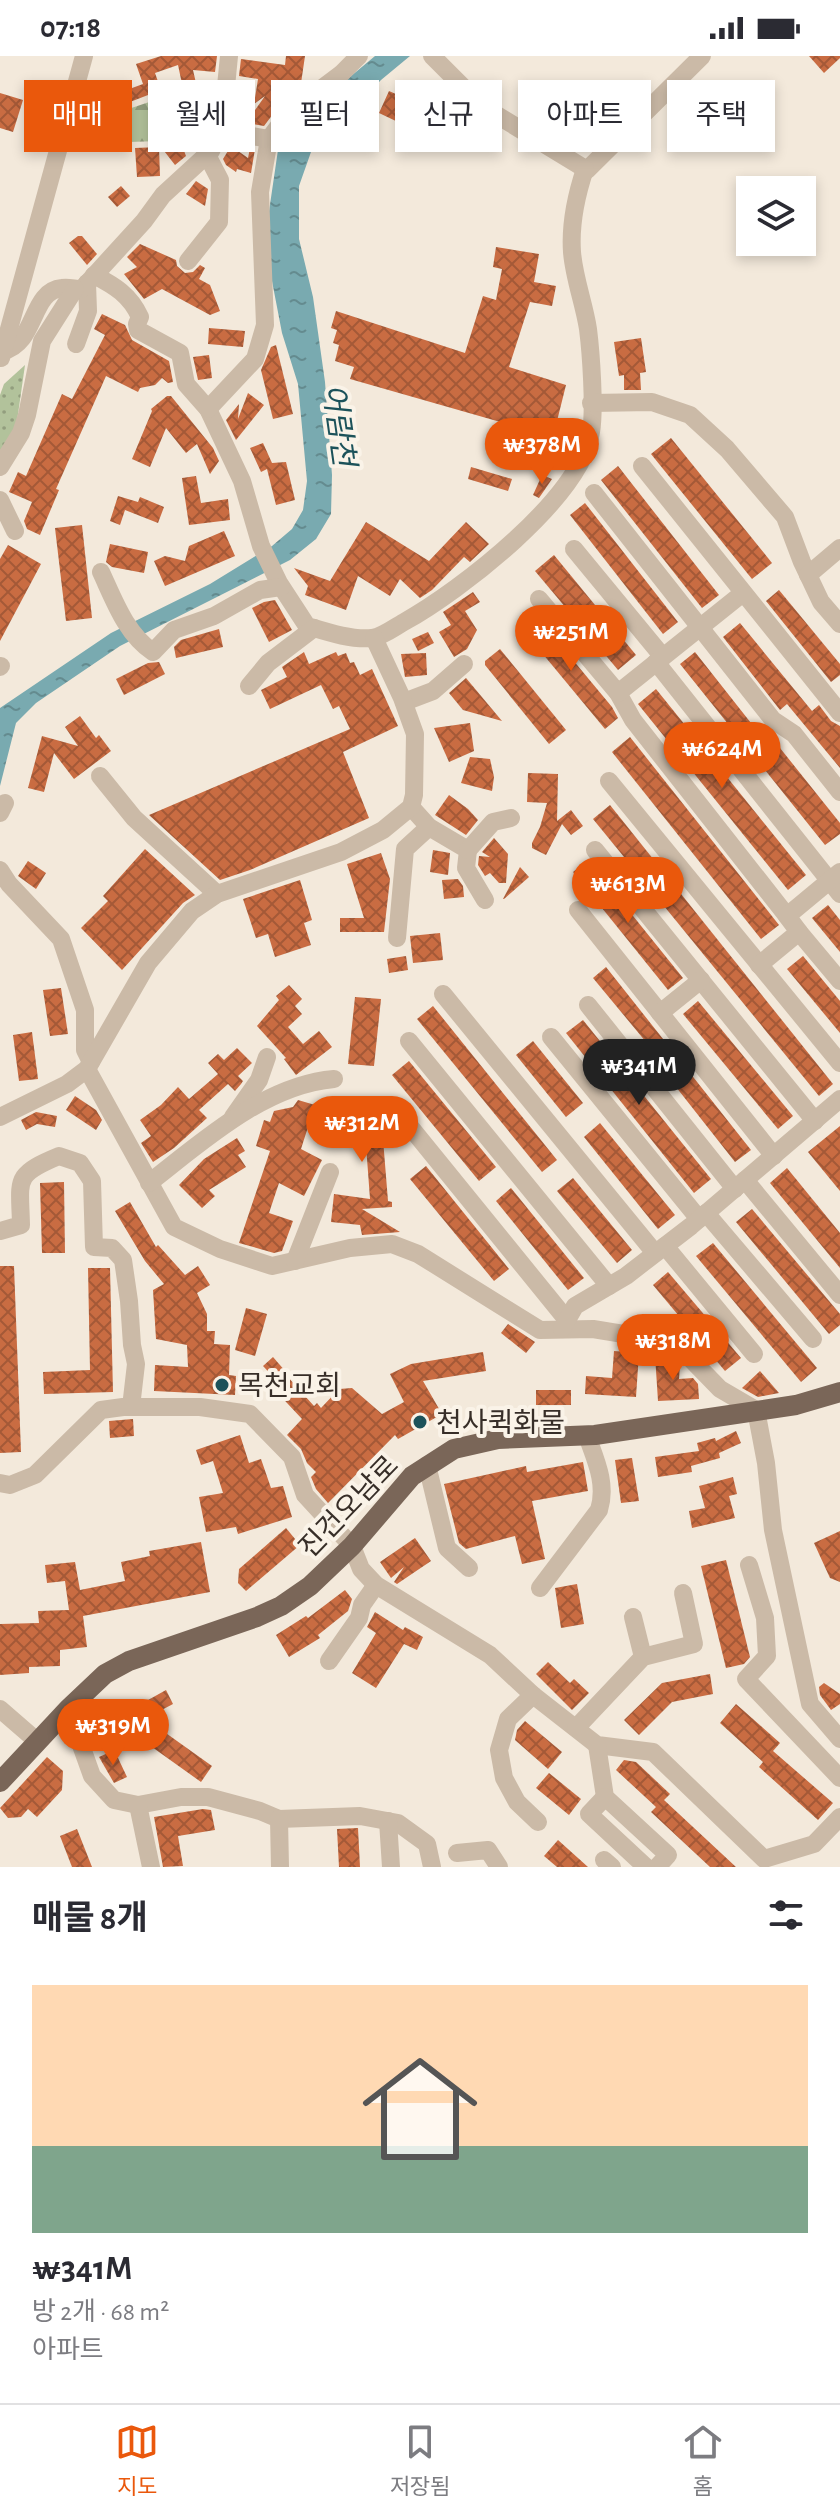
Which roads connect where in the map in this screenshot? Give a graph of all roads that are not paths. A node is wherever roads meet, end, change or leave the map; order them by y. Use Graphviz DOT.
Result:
graph roads {
  1 [pos="84,56"];
  2 [pos="229,56"];
  3 [pos="359,56"];
  4 [pos="432,56"];
  5 [pos="702,56"];
  6 [pos="227,80"];
  7 [pos="255,137"];
  8 [pos="269,139"];
  9 [pos="209,152"];
  10 [pos="207,155"];
  11 [pos="585,169"];
  12 [pos="188,261"];
  13 [pos="85,282"];
  14 [pos="76,344"];
  15 [pos="2,356"];
  16 [pos="591,403"];
  17 [pos="208,409"];
  18 [pos="642,466"];
  19 [pos="0,467"];
  20 [pos="594,493"];
  21 [pos="0,500"];
  22 [pos="15,531"];
  23 [pos="840,548"];
  24 [pos="574,549"];
  25 [pos="101,572"];
  26 [pos="808,575"];
  27 [pos="280,585"];
  28 [pos="743,593"];
  29 [pos="539,599"];
  30 [pos="840,624"];
  31 [pos="700,627"];
  32 [pos="314,628"];
  33 [pos="374,638"];
  34 [pos="659,660"];
  35 [pos="464,664"];
  36 [pos="249,686"];
  37 [pos="618,693"];
  38 [pos="404,702"];
  39 [pos="840,713"];
  40 [pos="100,776"];
  41 [pos="609,781"];
  42 [pos="840,792"];
  43 [pos="411,807"];
  44 [pos="511,818"];
  45 [pos="429,827"];
  46 [pos="468,850"];
  47 [pos="595,850"];
  48 [pos="0,870"];
  49 [pos="837,882"];
  50 [pos="217,894"];
  51 [pos="485,900"];
  52 [pos="578,910"];
  53 [pos="787,916"];
  54 [pos="799,932"];
  55 [pos="397,938"];
  56 [pos="759,965"];
  57 [pos="701,980"];
  58 [pos="840,981"];
  59 [pos="443,994"];
  60 [pos="588,1005"];
  61 [pos="660,1013"];
  62 [pos="551,1037"];
  63 [pos="409,1041"];
  64 [pos="267,1057"];
  65 [pos="840,1063"];
  66 [pos="89,1065"];
  67 [pos="334,1079"];
  68 [pos="840,1099"];
  69 [pos="0,1117"];
  70 [pos="231,1119"];
  71 [pos="815,1121"];
  72 [pos="407,1123"];
  73 [pos="774,1156"];
  74 [pos="330,1172"];
  75 [pos="149,1183"];
  76 [pos="740,1184"];
  77 [pos="703,1216"];
  78 [pos="0,1231"];
  79 [pos="660,1250"];
  80 [pos="295,1261"];
  81 [pos="609,1286"];
  82 [pos="840,1295"];
  83 [pos="565,1325"];
  84 [pos="813,1339"];
  85 [pos="754,1354"];
  86 [pos="840,1392"];
  87 [pos="138,1407"];
  88 [pos="756,1410"];
  89 [pos="587,1436"];
  90 [pos="427,1465"];
  91 [pos="0,1483"];
  92 [pos="352,1546"];
  93 [pos="749,1565"];
  94 [pos="469,1568"];
  95 [pos="376,1585"];
  96 [pos="540,1588"];
  97 [pos="683,1593"];
  98 [pos="633,1617"];
  99 [pos="643,1657"];
  100 [pos="329,1661"];
  101 [pos="533,1695"];
  102 [pos="0,1709"];
  103 [pos="68,1709"];
  104 [pos="576,1728"];
  105 [pos="840,1739"];
  106 [pos="38,1742"];
  107 [pos="597,1745"];
  108 [pos="840,1778"];
  109 [pos="0,1782"];
  110 [pos="605,1797"];
  111 [pos="138,1805"];
  112 [pos="840,1817"];
  113 [pos="279,1819"];
  114 [pos="388,1821"];
  115 [pos="538,1822"];
  116 [pos="457,1853"];
  117 [pos="151,1867"];
  118 [pos="280,1867"];
  119 [pos="391,1867"];
  120 [pos="432,1867"];
  121 [pos="499,1867"];
  122 [pos="646,1867"];
  123 [pos="657,1867"];
  1 -- 15 [label="street"];
  2 -- 6 [label="street"];
  3 -- 8 [label="street"];
  4 -- 11 [label="street"];
  5 -- 11 [label="street"];
  7 -- 8 [label="street"];
  8 -- 17 [label="street"];
  9 -- 10 [label="street"];
  10 -- 12 [label="street"];
  10 -- 13 [label="street"];
  11 -- 16 [label="street"];
  13 -- 14 [label="street"];
  13 -- 15 [label="street"];
  13 -- 17 [label="street"];
  13 -- 19 [label="street"];
  16 -- 26 [label="street"];
  16 -- 33 [label="street"];
  17 -- 27 [label="street"];
  18 -- 28 [label="street"];
  20 -- 31 [label="street"];
  21 -- 22 [label="street"];
  23 -- 26 [label="street"];
  24 -- 34 [label="street"];
  25 -- 27 [label="street"];
  26 -- 30 [label="street"];
  27 -- 32 [label="street"];
  28 -- 31 [label="street"];
  28 -- 39 [label="street"];
  29 -- 37 [label="street"];
  31 -- 34 [label="street"];
  31 -- 42 [label="street"];
  32 -- 33 [label="street"];
  32 -- 36 [label="street"];
  33 -- 38 [label="street"];
  34 -- 37 [label="street"];
  34 -- 49 [label="street"];
  35 -- 38 [label="street"];
  37 -- 53 [label="street"];
  38 -- 43 [label="street"];
  40 -- 50 [label="street"];
  41 -- 56 [label="street"];
  43 -- 45 [label="street"];
  43 -- 50 [label="street"];
  44 -- 46 [label="street"];
  45 -- 46 [label="street"];
  45 -- 55 [label="street"];
  46 -- 51 [label="street"];
  47 -- 57 [label="street"];
  48 -- 66 [label="street"];
  49 -- 53 [label="street"];
  50 -- 66 [label="street"];
  52 -- 61 [label="street"];
  53 -- 54 [label="street"];
  54 -- 56 [label="street"];
  54 -- 58 [label="street"];
  56 -- 65 [label="street"];
  57 -- 61 [label="street"];
  57 -- 71 [label="street"];
  59 -- 79 [label="street"];
  60 -- 76 [label="street"];
  61 -- 73 [label="street"];
  62 -- 77 [label="street"];
  63 -- 81 [label="street"];
  64 -- 70 [label="street"];
  66 -- 69 [label="street"];
  66 -- 75 [label="street"];
  67 -- 70 [label="street"];
  68 -- 71 [label="street"];
  70 -- 75 [label="street"];
  71 -- 73 [label="street"];
  72 -- 83 [label="street"];
  73 -- 76 [label="street"];
  74 -- 80 [label="street"];
  75 -- 80 [label="street"];
  76 -- 77 [label="street"];
  76 -- 82 [label="street"];
  77 -- 79 [label="street"];
  77 -- 84 [label="street"];
  78 -- 87 [label="street"];
  79 -- 81 [label="street"];
  79 -- 85 [label="street"];
  80 -- 83 [label="street"];
  81 -- 83 [label="street"];
  83 -- 88 [label="street"];
  86 -- 88 [label="main road, 진건오남로"];
  87 -- 91 [label="street"];
  87 -- 92 [label="street"];
  88 -- 89 [label="main road, 진건오남로"];
  88 -- 105 [label="street"];
  89 -- 90 [label="main road, 진건오남로"];
  89 -- 96 [label="street"];
  90 -- 92 [label="main road, 진건오남로"];
  90 -- 94 [label="street"];
  92 -- 95 [label="street"];
  92 -- 103 [label="main road, 진건오남로"];
  93 -- 108 [label="street"];
  95 -- 100 [label="street"];
  95 -- 101 [label="street"];
  97 -- 99 [label="street"];
  98 -- 99 [label="street"];
  99 -- 104 [label="street"];
  101 -- 104 [label="street"];
  101 -- 115 [label="street"];
  102 -- 106 [label="street"];
  103 -- 106 [label="main road, 진건오남로"];
  103 -- 111 [label="street"];
  104 -- 107 [label="street"];
  106 -- 109 [label="main road, 진건오남로"];
  107 -- 110 [label="street"];
  107 -- 112 [label="street"];
  110 -- 122 [label="street"];
  110 -- 123 [label="street"];
  111 -- 113 [label="street"];
  111 -- 117 [label="street"];
  113 -- 114 [label="street"];
  113 -- 118 [label="street"];
  114 -- 119 [label="street"];
  114 -- 120 [label="street"];
  116 -- 121 [label="street"];
}
